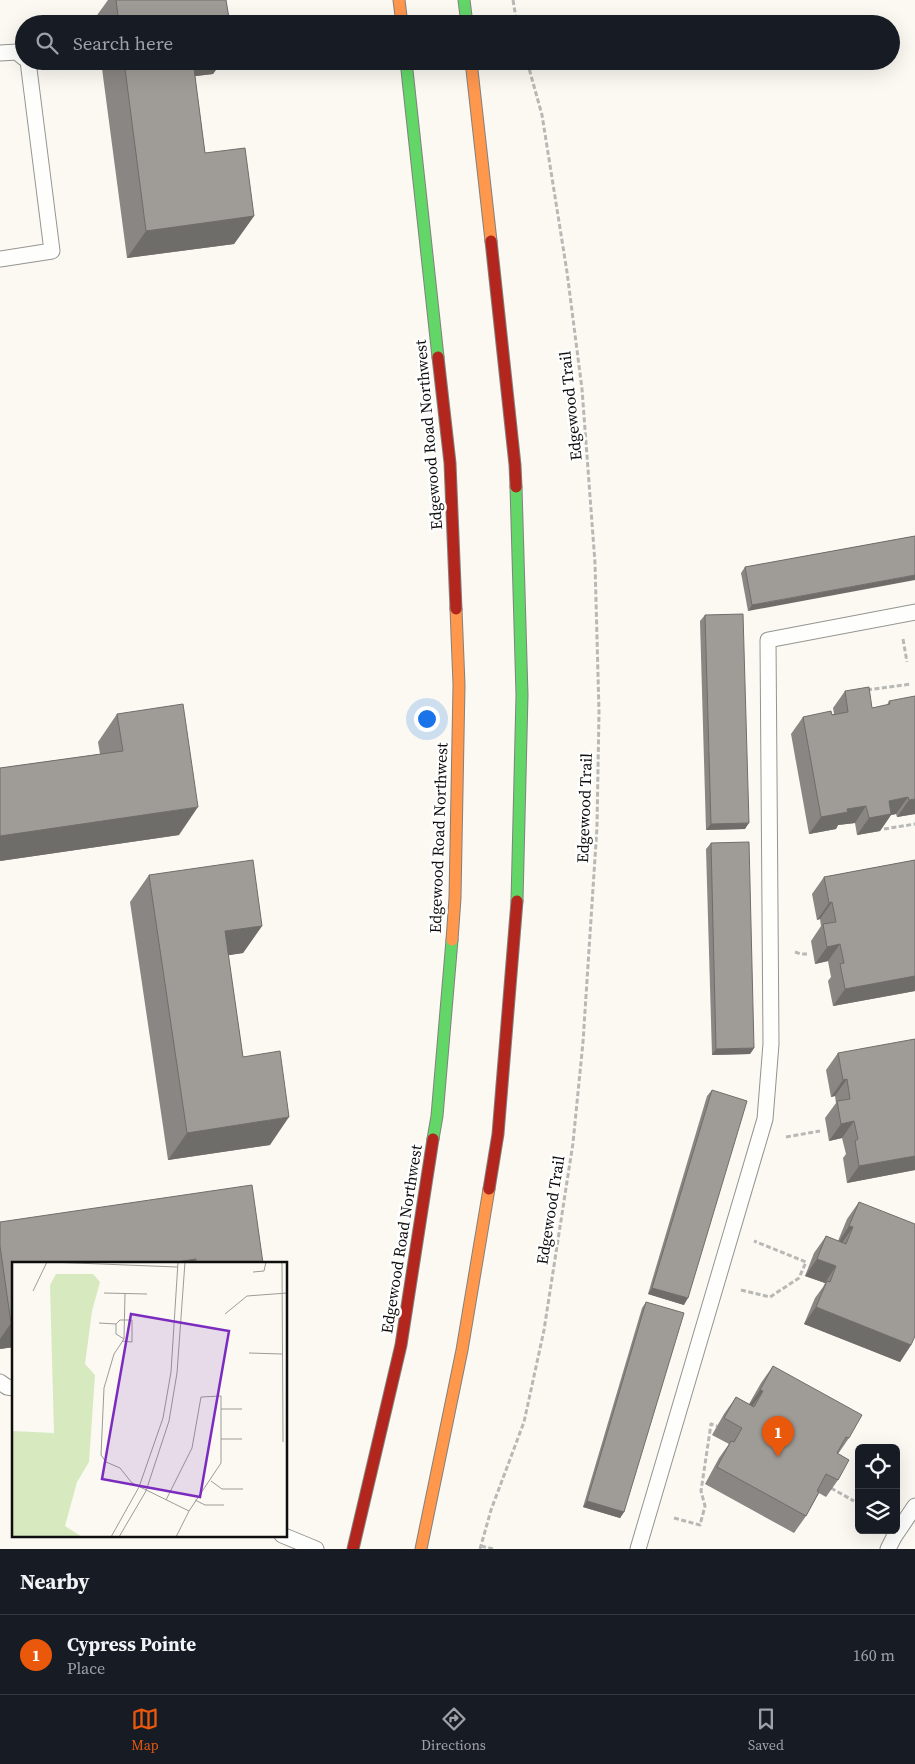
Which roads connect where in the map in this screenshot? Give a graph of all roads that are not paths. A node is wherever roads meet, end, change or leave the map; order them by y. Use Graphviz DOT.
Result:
graph roads {
  1 [pos="399,0"];
  2 [pos="464,0"];
  3 [pos="401,15"];
  4 [pos="466,15"];
  5 [pos="15,52"];
  6 [pos="0,53"];
  7 [pos="29,70"];
  8 [pos="407,70"];
  9 [pos="472,70"];
  10 [pos="0,258"];
  11 [pos="915,612"];
  12 [pos="0,1382"];
  13 [pos="12,1388"];
  14 [pos="915,1506"];
  15 [pos="284,1536"];
  16 [pos="316,1549"];
  17 [pos="353,1549"];
  18 [pos="421,1549"];
  19 [pos="638,1549"];
  20 [pos="888,1549"];
  1 -- 3 [label="main road"];
  2 -- 4 [label="main road"];
  5 -- 6 [label="lane"];
  7 -- 10 [label="lane"];
  8 -- 17 [label="main road, Edgewood Road Northwest"];
  9 -- 18 [label="main road"];
  11 -- 19 [label="lane"];
  12 -- 13 [label="lane"];
  14 -- 20 [label="lane"];
  15 -- 16 [label="lane"];
}
